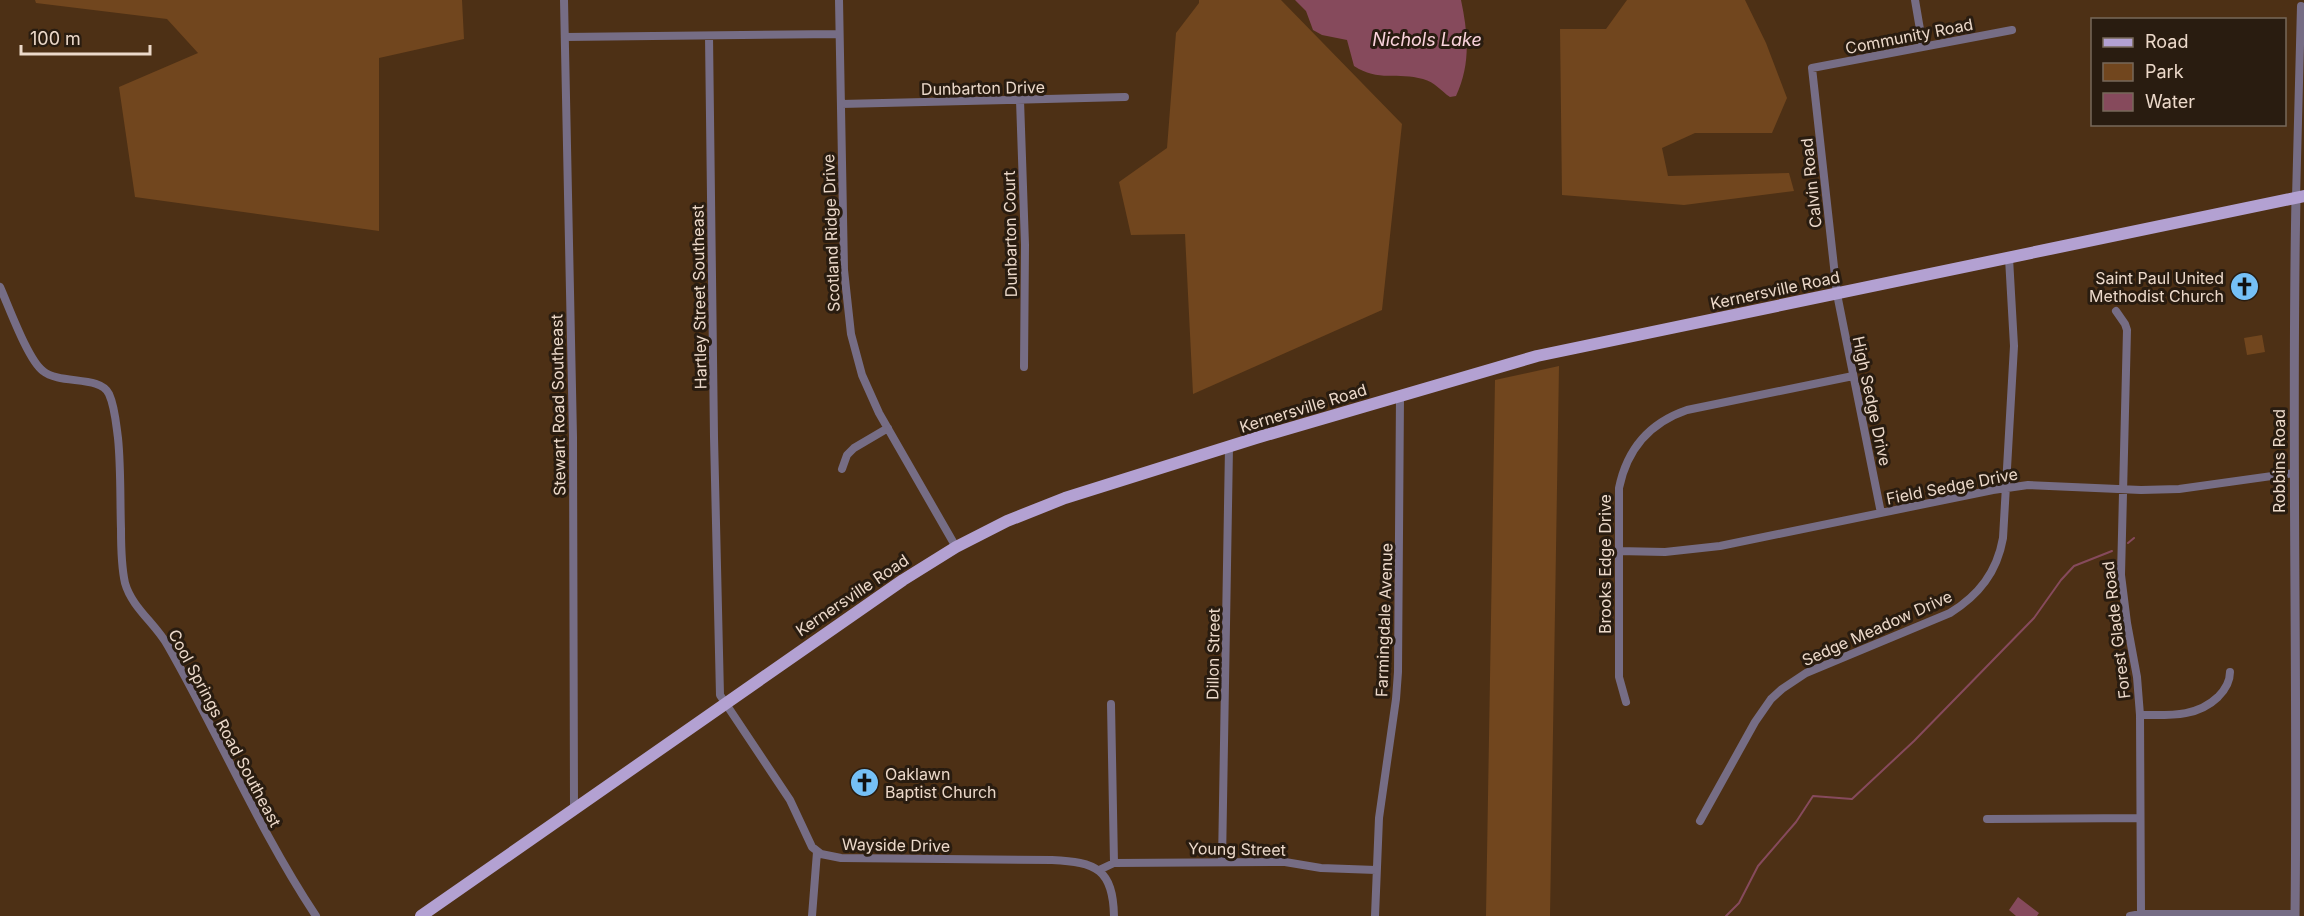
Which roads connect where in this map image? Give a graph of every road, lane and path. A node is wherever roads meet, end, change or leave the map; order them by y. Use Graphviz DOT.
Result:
graph roads {
  1 [pos="564,0"];
  2 [pos="839,0"];
  3 [pos="1915,0"];
  4 [pos="2301,6"];
  5 [pos="2012,30"];
  6 [pos="839,34"];
  7 [pos="710,36"];
  8 [pos="565,37"];
  9 [pos="1923,47"];
  10 [pos="1812,68"];
  11 [pos="1125,97"];
  12 [pos="1020,100"];
  13 [pos="841,105"];
  14 [pos="2300,197"];
  15 [pos="2009,258"];
  16 [pos="0,287"];
  17 [pos="1837,294"];
  18 [pos="2116,311"];
  19 [pos="1024,367"];
  20 [pos="1853,376"];
  21 [pos="1400,396"];
  22 [pos="888,428"];
  23 [pos="1229,447"];
  24 [pos="842,470"];
  25 [pos="2294,473"];
  26 [pos="2006,488"];
  27 [pos="2124,489"];
  28 [pos="1881,513"];
  29 [pos="956,547"];
  30 [pos="1618,551"];
  31 [pos="2230,672"];
  32 [pos="725,702"];
  33 [pos="1626,702"];
  34 [pos="1111,704"];
  35 [pos="2140,715"];
  36 [pos="2301,757"];
  37 [pos="574,809"];
  38 [pos="2140,818"];
  39 [pos="1987,819"];
  40 [pos="1700,820"];
  41 [pos="817,852"];
  42 [pos="1222,862"];
  43 [pos="1114,863"];
  44 [pos="1100,870"];
  45 [pos="1376,870"];
  46 [pos="2141,914"];
  47 [pos="424,915"];
  48 [pos="2295,915"];
  49 [pos="316,916"];
  50 [pos="812,916"];
  51 [pos="1114,916"];
  52 [pos="1375,916"];
  53 [pos="2130,916"];
  1 -- 8 [label="street, Stewart Road Southeast"];
  2 -- 6 [label="street, Scotland Ridge Drive"];
  3 -- 9 [label="street"];
  4 -- 14 [label="street, Robbins Road"];
  5 -- 9 [label="street, Community Road"];
  6 -- 7 [label="street"];
  6 -- 13 [label="street, Scotland Ridge Drive"];
  7 -- 8 [label="street"];
  7 -- 32 [label="street, Hartley Street Southeast"];
  8 -- 37 [label="street, Stewart Road Southeast"];
  9 -- 10 [label="street, Community Road"];
  10 -- 17 [label="street, Calvin Road"];
  11 -- 12 [label="street, Dunbarton Drive"];
  12 -- 13 [label="street, Dunbarton Drive"];
  12 -- 19 [label="street, Dunbarton Court"];
  13 -- 22 [label="street, Scotland Ridge Drive"];
  14 -- 15 [label="main road, Kernersville Road"];
  14 -- 25 [label="street, Robbins Road"];
  15 -- 17 [label="main road, Kernersville Road"];
  15 -- 26 [label="street, Sedge Meadow Drive"];
  16 -- 49 [label="street, Cool Springs Road Southeast"];
  17 -- 20 [label="street, High Sedge Drive"];
  17 -- 21 [label="main road, Kernersville Road"];
  18 -- 27 [label="street, Forest Glade Road"];
  20 -- 28 [label="street, High Sedge Drive"];
  20 -- 30 [label="street, Brooks Edge Drive"];
  21 -- 23 [label="main road, Kernersville Road"];
  21 -- 45 [label="street, Farmingdale Avenue"];
  22 -- 24 [label="street"];
  22 -- 29 [label="street, Scotland Ridge Drive"];
  23 -- 29 [label="main road, Kernersville Road"];
  23 -- 42 [label="street, Dillon Street"];
  25 -- 27 [label="street, Field Sedge Drive"];
  25 -- 36 [label="street, Robbins Road"];
  26 -- 27 [label="street, Field Sedge Drive"];
  26 -- 28 [label="street, Field Sedge Drive"];
  26 -- 40 [label="street, Sedge Meadow Drive"];
  27 -- 35 [label="street, Forest Glade Road"];
  28 -- 30 [label="street, Field Sedge Drive"];
  29 -- 32 [label="main road, Kernersville Road"];
  30 -- 33 [label="street, Brooks Edge Drive"];
  31 -- 35 [label="street"];
  32 -- 37 [label="main road, Kernersville Road"];
  32 -- 41 [label="street"];
  34 -- 43 [label="street"];
  35 -- 38 [label="street, Forest Glade Road"];
  36 -- 48 [label="street, Robbins Road"];
  37 -- 47 [label="main road, Kernersville Road"];
  38 -- 39 [label="street"];
  38 -- 46 [label="street, Forest Glade Road"];
  41 -- 44 [label="street, Wayside Drive"];
  41 -- 50 [label="street"];
  42 -- 43 [label="street, Young Street"];
  42 -- 45 [label="street, Young Street"];
  43 -- 44 [label="street, Young Street"];
  44 -- 51 [label="street"];
  45 -- 52 [label="street, Farmingdale Avenue"];
  46 -- 48 [label="street"];
  46 -- 53 [label="street"];
}
